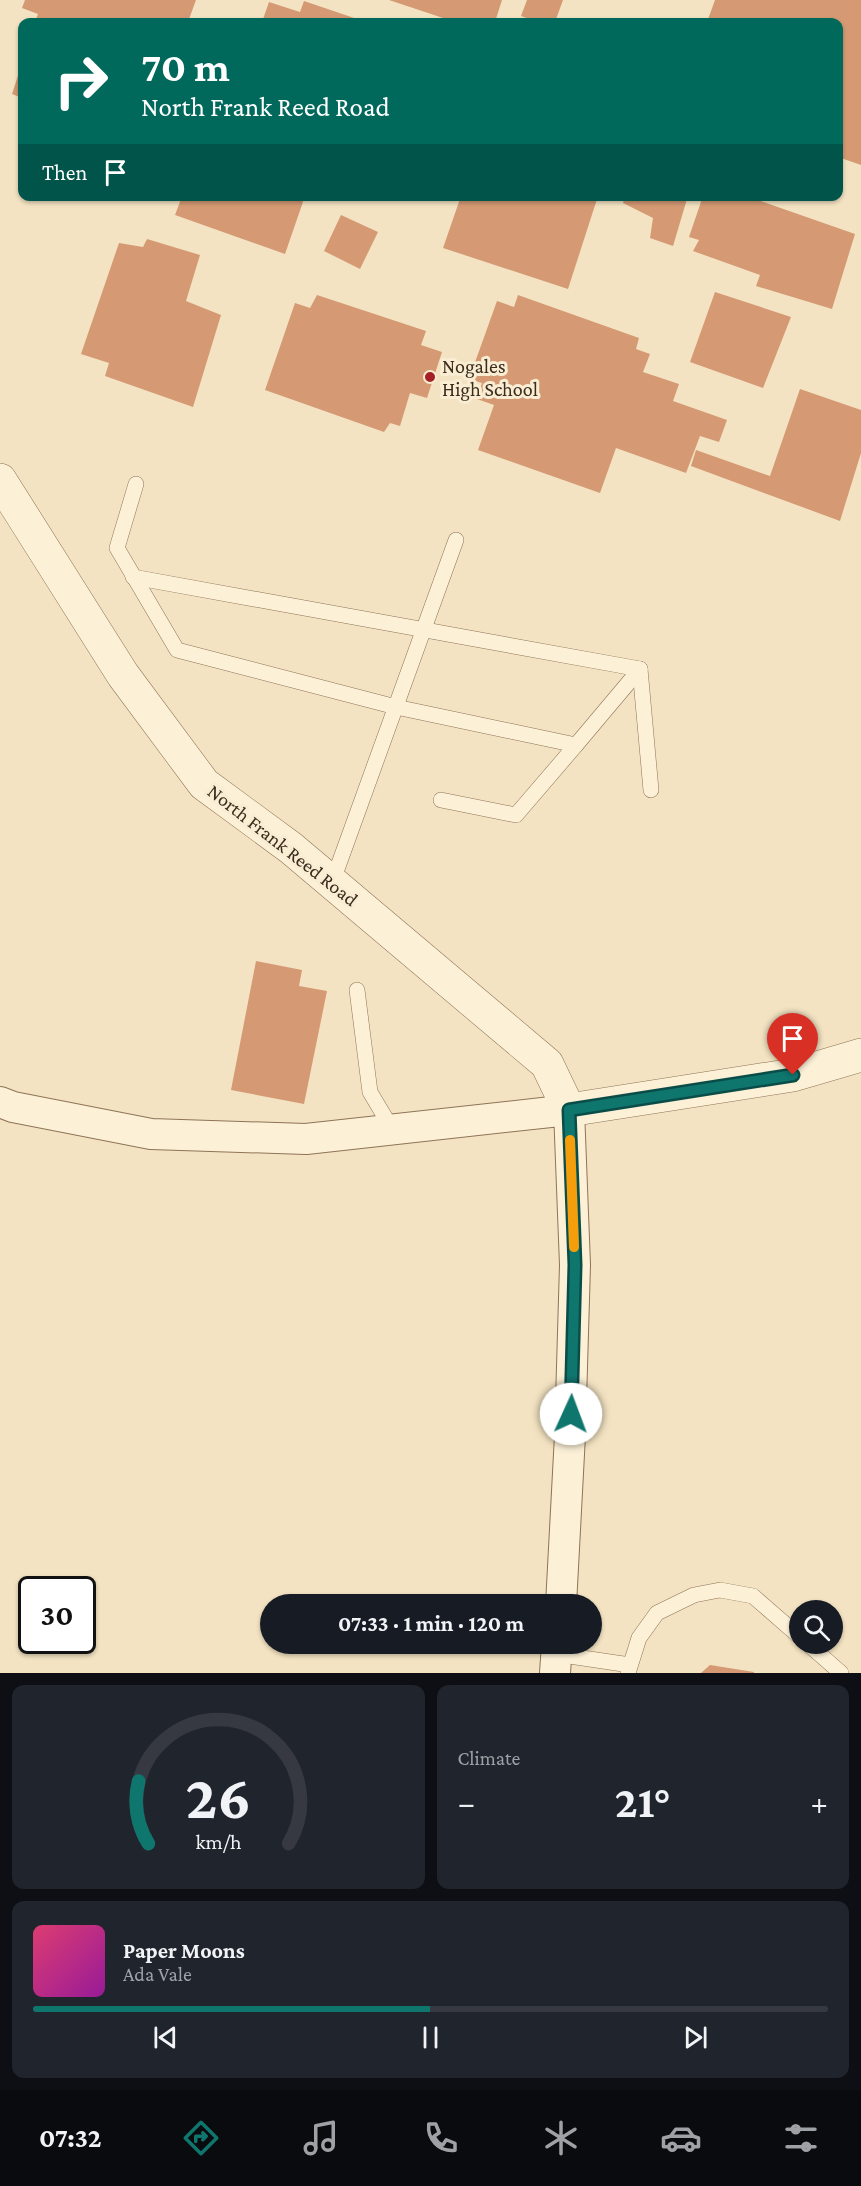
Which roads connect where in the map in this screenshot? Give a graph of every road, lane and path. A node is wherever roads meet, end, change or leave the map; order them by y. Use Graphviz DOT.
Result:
graph roads {
  1 [pos="0,480"];
  2 [pos="136,484"];
  3 [pos="456,540"];
  4 [pos="134,577"];
  5 [pos="424,629"];
  6 [pos="640,669"];
  7 [pos="396,707"];
  8 [pos="576,745"];
  9 [pos="651,790"];
  10 [pos="441,800"];
  11 [pos="332,883"];
  12 [pos="357,990"];
  13 [pos="861,1055"];
  14 [pos="0,1102"];
  15 [pos="569,1110"];
  16 [pos="392,1129"];
  17 [pos="562,1594"];
  18 [pos="789,1627"];
  19 [pos="819,1654"];
  20 [pos="556,1657"];
  21 [pos="629,1669"];
  22 [pos="838,1672"];
  1 -- 11 [label="street, North Frank Reed Road"];
  2 -- 4 [label="lane"];
  3 -- 5 [label="lane"];
  4 -- 5 [label="lane"];
  4 -- 7 [label="lane"];
  5 -- 6 [label="lane"];
  5 -- 7 [label="lane"];
  6 -- 8 [label="lane"];
  6 -- 9 [label="lane"];
  7 -- 8 [label="lane"];
  7 -- 11 [label="lane"];
  8 -- 10 [label="lane"];
  11 -- 15 [label="street, North Frank Reed Road"];
  12 -- 16 [label="lane"];
  13 -- 15 [label="street"];
  14 -- 16 [label="street"];
  15 -- 16 [label="street"];
  15 -- 17 [label="street"];
  18 -- 21 [label="lane"];
  19 -- 22 [label="lane"];
  20 -- 21 [label="lane"];
}
